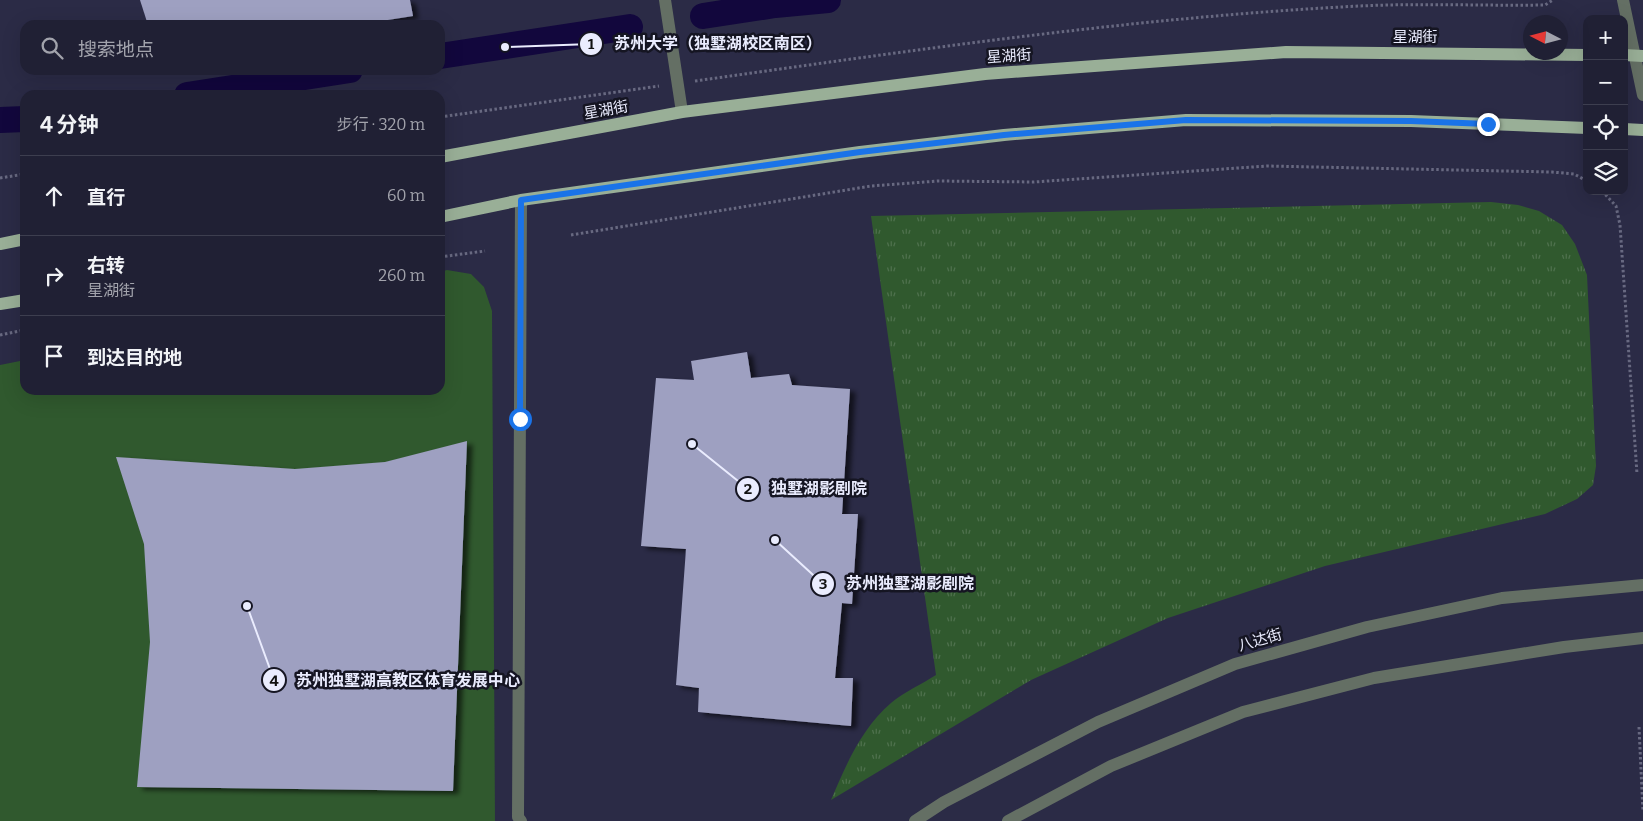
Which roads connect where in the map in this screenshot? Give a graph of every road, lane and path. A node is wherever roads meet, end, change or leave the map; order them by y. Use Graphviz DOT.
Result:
graph roads {
  1 [pos="665,0"];
  2 [pos="1553,0"];
  3 [pos="1623,0"];
  4 [pos="1583,55"];
  5 [pos="1635,55"];
  6 [pos="692,82"];
  7 [pos="663,86"];
  8 [pos="1643,94"];
  9 [pos="682,112"];
  10 [pos="445,116"];
  11 [pos="1583,128"];
  12 [pos="1628,130"];
  13 [pos="1643,130"];
  14 [pos="445,156"];
  15 [pos="20,175"];
  16 [pos="0,178"];
  17 [pos="1583,179"];
  18 [pos="1606,195"];
  19 [pos="521,200"];
  20 [pos="445,216"];
  21 [pos="570,235"];
  22 [pos="20,240"];
  23 [pos="0,244"];
  24 [pos="485,251"];
  25 [pos="445,256"];
  26 [pos="20,301"];
  27 [pos="0,304"];
  28 [pos="20,331"];
  29 [pos="0,334"];
  30 [pos="1637,474"];
  31 [pos="1643,585"];
  32 [pos="1643,638"];
  33 [pos="1639,727"];
  34 [pos="1643,812"];
  35 [pos="521,821"];
  36 [pos="916,821"];
  37 [pos="1008,821"];
  1 -- 9 [label="street"];
  2 -- 6 [label="path"];
  3 -- 5 [label="street"];
  4 -- 9 [label="main road, 星湖街"];
  5 -- 8 [label="street"];
  7 -- 10 [label="path"];
  9 -- 14 [label="main road, 星湖街"];
  11 -- 19 [label="main road"];
  12 -- 13 [label="main road"];
  15 -- 16 [label="path"];
  17 -- 21 [label="path"];
  18 -- 30 [label="path"];
  19 -- 20 [label="main road"];
  19 -- 35 [label="street"];
  22 -- 23 [label="main road"];
  24 -- 25 [label="path"];
  26 -- 27 [label="main road"];
  28 -- 29 [label="path"];
  31 -- 36 [label="street, 八达街"];
  32 -- 37 [label="street"];
  33 -- 34 [label="path"];
}
